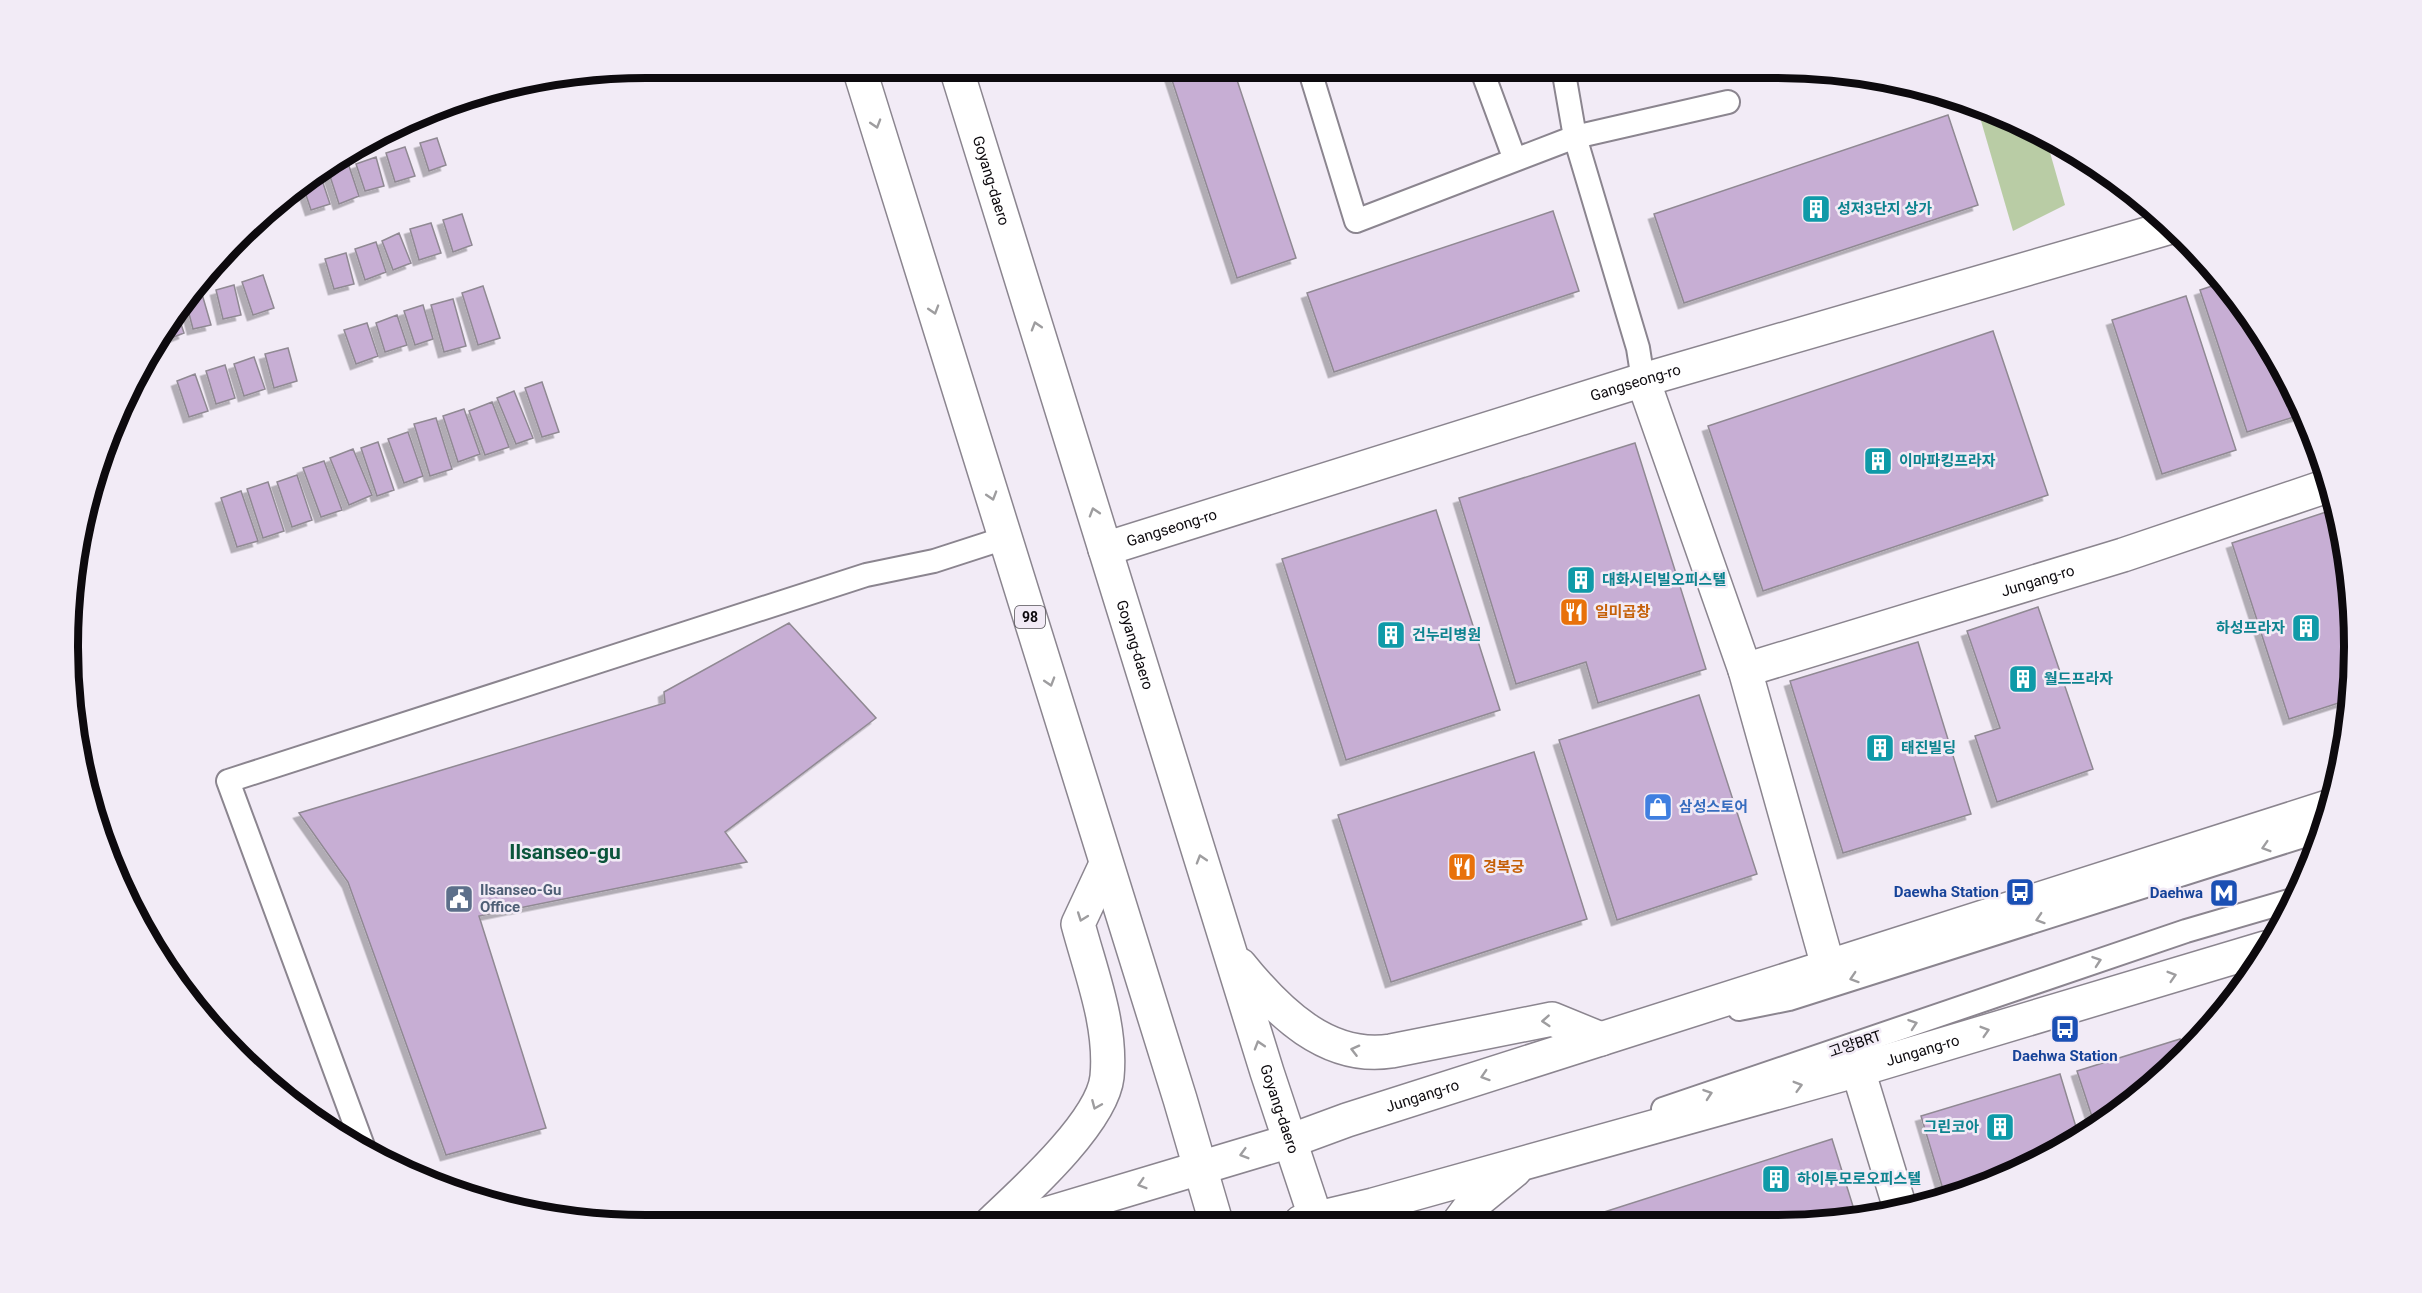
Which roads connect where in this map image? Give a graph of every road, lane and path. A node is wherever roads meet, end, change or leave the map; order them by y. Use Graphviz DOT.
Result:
graph roads {
  1 [pos="862,78"];
  2 [pos="959,78"];
  3 [pos="1312,78"];
  4 [pos="1485,78"];
  5 [pos="1565,78"];
  6 [pos="1728,102"];
  7 [pos="1575,137"];
  8 [pos="1515,160"];
  9 [pos="2161,230"];
  10 [pos="1643,381"];
  11 [pos="2322,488"];
  12 [pos="1005,538"];
  13 [pos="1105,549"];
  14 [pos="1745,670"];
  15 [pos="2320,810"];
  16 [pos="2313,833"];
  17 [pos="1106,864"];
  18 [pos="2283,902"];
  19 [pos="2255,951"];
  20 [pos="1231,954"];
  21 [pos="1828,966"];
  22 [pos="1601,1039"];
  23 [pos="1858,1070"];
  24 [pos="360,1138"];
  25 [pos="1290,1141"];
  26 [pos="1524,1163"];
  27 [pos="1198,1167"];
  28 [pos="1414,1193"];
  29 [pos="1898,1201"];
  30 [pos="1000,1215"];
  31 [pos="1042,1215"];
  32 [pos="1214,1215"];
  33 [pos="1309,1215"];
  34 [pos="1333,1215"];
  35 [pos="1465,1215"];
  1 -- 12 [label="main road, 98, one-way"];
  13 -- 2 [label="main road, Goyang-daero, one-way"];
  3 -- 8 [label="lane"];
  4 -- 8 [label="lane"];
  5 -- 7 [label="lane"];
  6 -- 7 [label="lane"];
  7 -- 8 [label="lane"];
  7 -- 10 [label="lane"];
  9 -- 10 [label="main road, Gangseong-ro"];
  10 -- 13 [label="main road, Gangseong-ro"];
  10 -- 14 [label="main road"];
  11 -- 14 [label="main road, Jungang-ro"];
  12 -- 17 [label="main road, 98, one-way"];
  12 -- 24 [label="lane"];
  20 -- 13 [label="main road, Goyang-daero, one-way"];
  14 -- 21 [label="main road"];
  15 -- 21 [label="main road, Jungang-ro"];
  16 -- 22 [label="lane, one-way"];
  17 -- 27 [label="main road, 98"];
  17 -- 30 [label="main road, one-way"];
  28 -- 18 [label="lane, 고양BRT, one-way"];
  23 -- 19 [label="main road, Jungang-ro, one-way"];
  22 -- 20 [label="main road, one-way"];
  25 -- 20 [label="main road, Goyang-daero, one-way"];
  21 -- 22 [label="main road, Jungang-ro"];
  22 -- 25 [label="main road, Jungang-ro, one-way"];
  26 -- 23 [label="main road, Jungang-ro, one-way"];
  23 -- 29 [label="main road"];
  25 -- 27 [label="main road, Jungang-ro, one-way"];
  25 -- 33 [label="main road, Goyang-daero"];
  26 -- 28 [label="main road, Jungang-ro"];
  26 -- 35 [label="main road"];
  27 -- 31 [label="main road, Jungang-ro, one-way"];
  27 -- 32 [label="main road, 98"];
  28 -- 34 [label="main road, Jungang-ro"];
}
